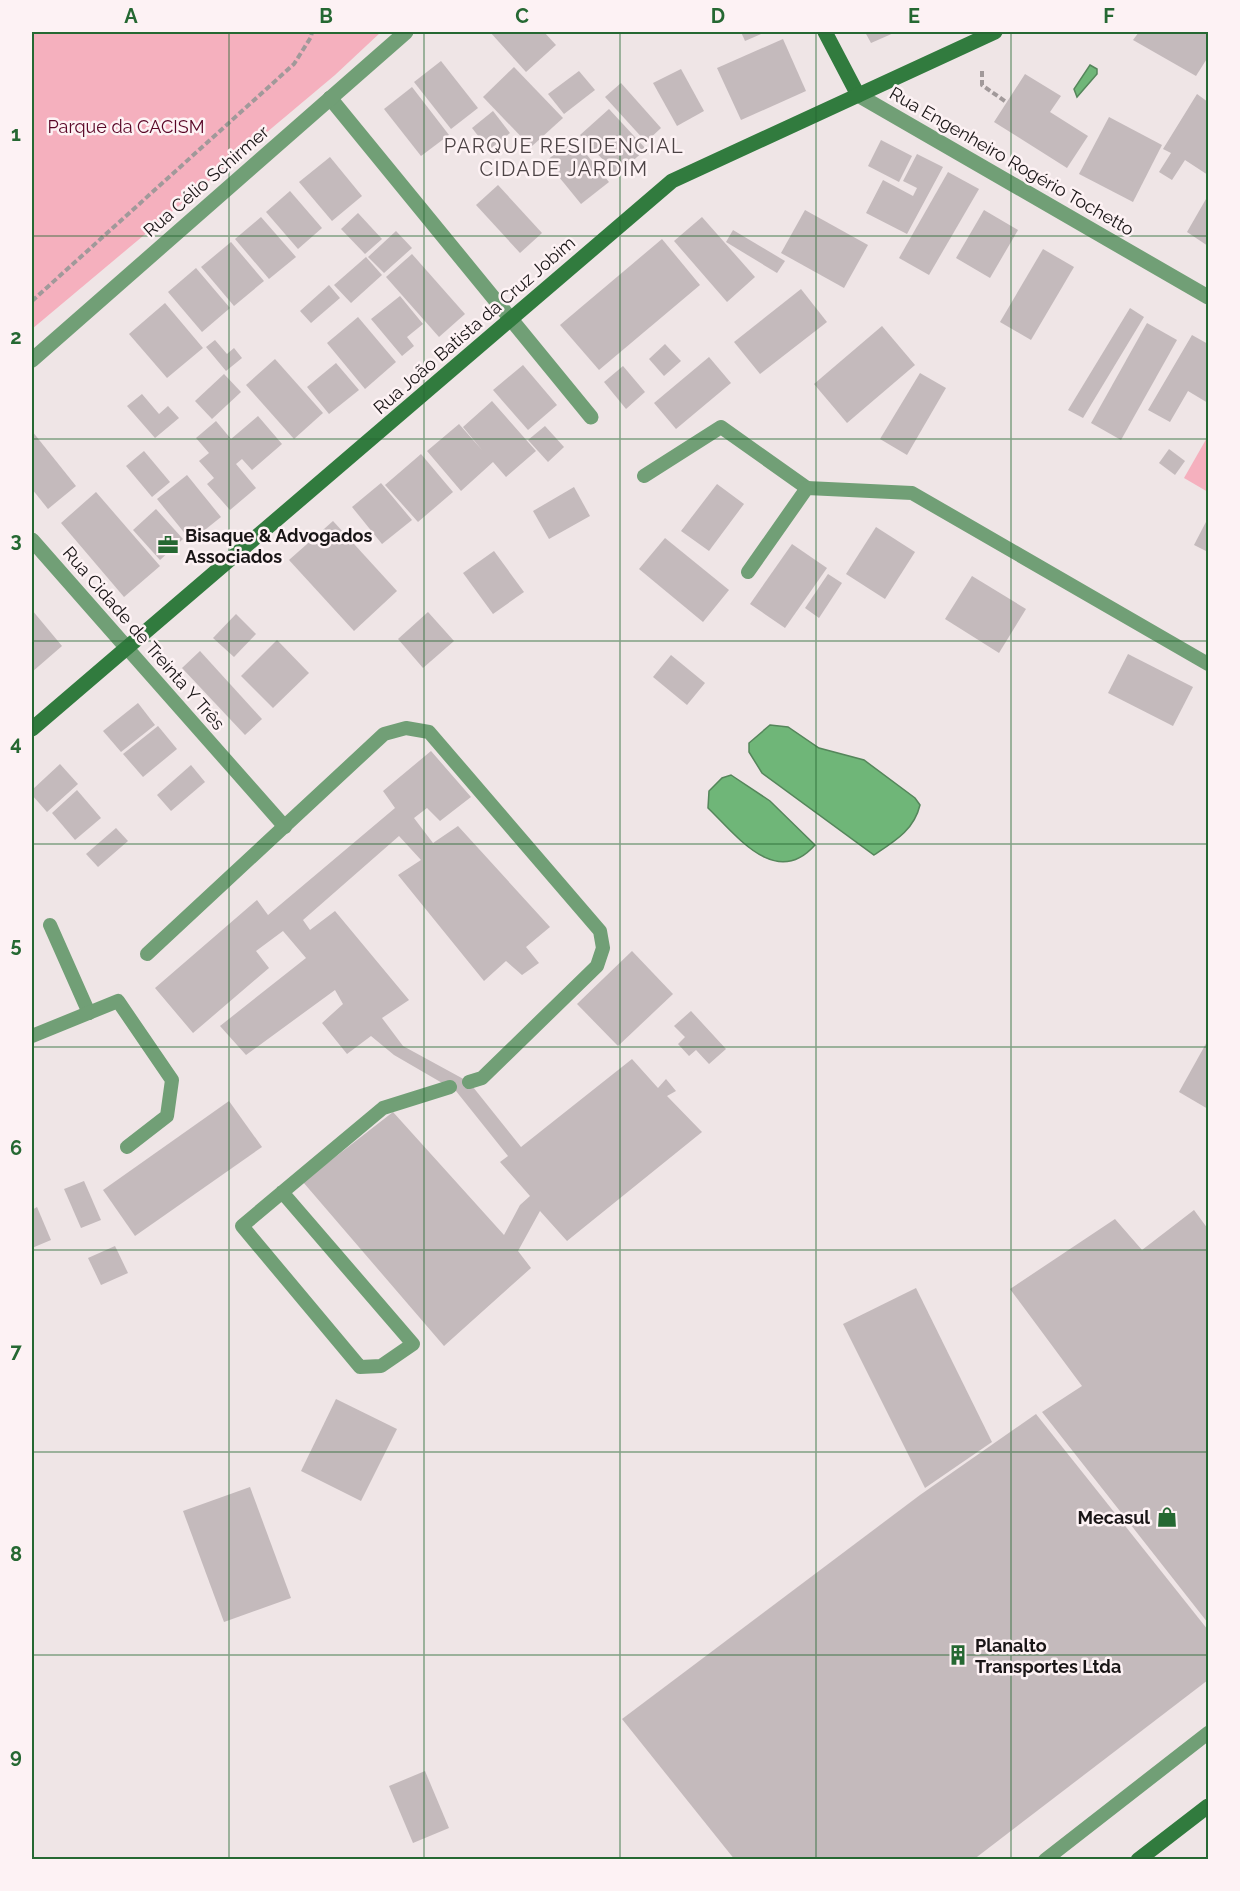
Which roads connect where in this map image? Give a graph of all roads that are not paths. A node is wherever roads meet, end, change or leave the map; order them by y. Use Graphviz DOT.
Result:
graph roads {
  1 [pos="406,32"];
  2 [pos="825,32"];
  3 [pos="995,32"];
  4 [pos="858,95"];
  5 [pos="330,98"];
  6 [pos="1209,297"];
  7 [pos="511,319"];
  8 [pos="32,360"];
  9 [pos="591,417"];
  10 [pos="644,476"];
  11 [pos="807,488"];
  12 [pos="32,540"];
  13 [pos="748,572"];
  14 [pos="127,648"];
  15 [pos="1209,664"];
  16 [pos="32,729"];
  17 [pos="285,827"];
  18 [pos="50,925"];
  19 [pos="147,954"];
  20 [pos="89,1013"];
  21 [pos="32,1036"];
  22 [pos="470,1082"];
  23 [pos="450,1088"];
  24 [pos="127,1147"];
  25 [pos="282,1192"];
  26 [pos="1209,1733"];
  27 [pos="1209,1806"];
  28 [pos="1045,1860"];
  29 [pos="1138,1860"];
  1 -- 5 [label="street, Rua Célio Schirmer"];
  2 -- 4 [label="street"];
  3 -- 4 [label="street, Rua João Batista da Cruz Jobim"];
  4 -- 6 [label="street, Rua Engenheiro Rogério Tochetto"];
  4 -- 7 [label="street, Rua João Batista da Cruz Jobim"];
  5 -- 7 [label="street"];
  5 -- 8 [label="street, Rua Célio Schirmer"];
  7 -- 9 [label="street"];
  7 -- 14 [label="street, Rua João Batista da Cruz Jobim"];
  10 -- 11 [label="lane"];
  11 -- 13 [label="lane"];
  11 -- 15 [label="lane"];
  12 -- 14 [label="street, Rua Cidade de Treinta Y Três"];
  14 -- 16 [label="street, Rua João Batista da Cruz Jobim"];
  14 -- 17 [label="lane, Rua Cidade de Treinta Y Três"];
  17 -- 19 [label="lane"];
  17 -- 22 [label="lane"];
  18 -- 20 [label="lane"];
  20 -- 21 [label="lane"];
  20 -- 24 [label="lane"];
  23 -- 25 [label="lane"];
  25 -- 25 [label="lane"];
  26 -- 28 [label="lane"];
  27 -- 29 [label="street"];
}
